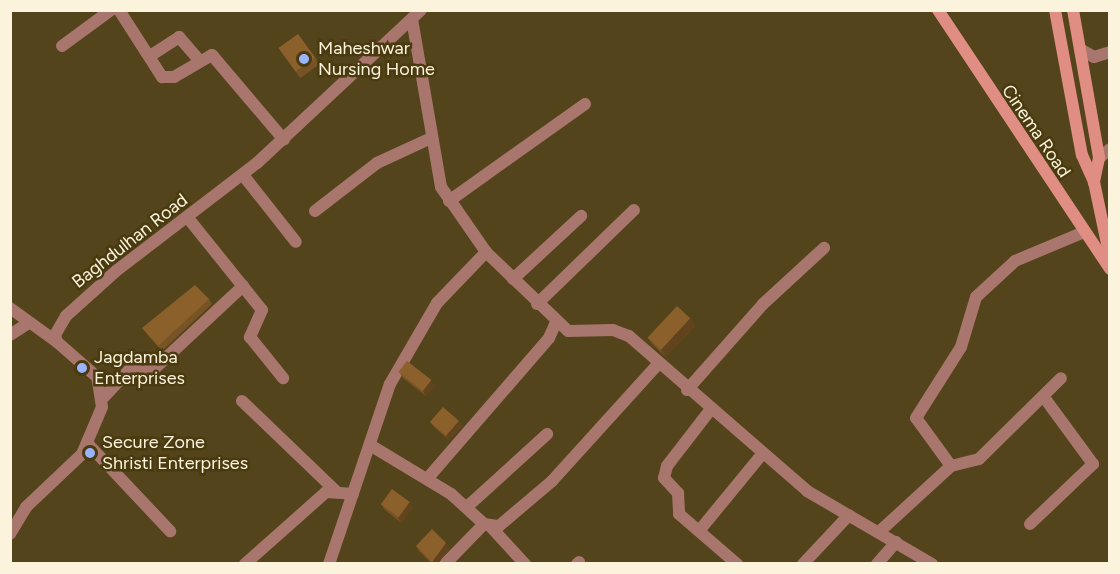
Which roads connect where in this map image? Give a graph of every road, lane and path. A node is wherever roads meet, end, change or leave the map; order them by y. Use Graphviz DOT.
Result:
graph roads {
  1 [pos="111,10"];
  2 [pos="119,10"];
  3 [pos="938,10"];
  4 [pos="1055,10"];
  5 [pos="1073,10"];
  6 [pos="417,13"];
  7 [pos="62,46"];
  8 [pos="1080,49"];
  9 [pos="1110,52"];
  10 [pos="150,56"];
  11 [pos="199,60"];
  12 [pos="585,104"];
  13 [pos="431,138"];
  14 [pos="284,140"];
  15 [pos="1110,148"];
  16 [pos="1099,158"];
  17 [pos="243,175"];
  18 [pos="1094,182"];
  19 [pos="449,201"];
  20 [pos="634,210"];
  21 [pos="315,211"];
  22 [pos="581,216"];
  23 [pos="188,218"];
  24 [pos="1084,232"];
  25 [pos="296,242"];
  26 [pos="824,248"];
  27 [pos="486,252"];
  28 [pos="1110,258"];
  29 [pos="1110,269"];
  30 [pos="513,279"];
  31 [pos="243,286"];
  32 [pos="537,304"];
  33 [pos="10,308"];
  34 [pos="556,322"];
  35 [pos="27,324"];
  36 [pos="10,334"];
  37 [pos="57,342"];
  38 [pos="659,363"];
  39 [pos="283,378"];
  40 [pos="1061,378"];
  41 [pos="687,390"];
  42 [pos="1043,396"];
  43 [pos="104,397"];
  44 [pos="242,401"];
  45 [pos="711,409"];
  46 [pos="547,434"];
  47 [pos="88,444"];
  48 [pos="370,445"];
  49 [pos="763,453"];
  50 [pos="951,466"];
  51 [pos="427,479"];
  52 [pos="336,491"];
  53 [pos="353,494"];
  54 [pos="468,506"];
  55 [pos="849,515"];
  56 [pos="1030,524"];
  57 [pos="487,525"];
  58 [pos="170,531"];
  59 [pos="699,531"];
  60 [pos="879,532"];
  61 [pos="10,534"];
  62 [pos="896,543"];
  63 [pos="245,564"];
  64 [pos="328,564"];
  65 [pos="445,564"];
  66 [pos="525,564"];
  67 [pos="737,564"];
  68 [pos="802,564"];
  69 [pos="877,564"];
  70 [pos="932,564"];
  1 -- 7 [label="street"];
  2 -- 10 [label="street"];
  3 -- 24 [label="main road, Cinema Road"];
  4 -- 18 [label="main road"];
  5 -- 8 [label="main road"];
  6 -- 13 [label="street"];
  6 -- 14 [label="street, Baghdulhan Road"];
  8 -- 9 [label="street"];
  8 -- 16 [label="main road"];
  10 -- 11 [label="street"];
  10 -- 11 [label="street"];
  11 -- 14 [label="street"];
  12 -- 19 [label="street"];
  13 -- 19 [label="street"];
  13 -- 21 [label="street"];
  14 -- 17 [label="street, Baghdulhan Road"];
  15 -- 16 [label="street"];
  16 -- 18 [label="main road"];
  17 -- 23 [label="street, Baghdulhan Road"];
  17 -- 25 [label="street"];
  18 -- 28 [label="main road"];
  19 -- 27 [label="street"];
  20 -- 32 [label="street"];
  22 -- 30 [label="street"];
  23 -- 31 [label="street"];
  23 -- 37 [label="street, Baghdulhan Road"];
  24 -- 29 [label="main road, Cinema Road"];
  24 -- 50 [label="street"];
  26 -- 41 [label="street"];
  27 -- 30 [label="street"];
  27 -- 48 [label="street"];
  30 -- 32 [label="street"];
  31 -- 39 [label="street"];
  31 -- 43 [label="street"];
  32 -- 34 [label="street"];
  33 -- 35 [label="street"];
  34 -- 38 [label="street"];
  34 -- 51 [label="street"];
  35 -- 36 [label="street"];
  35 -- 37 [label="street"];
  37 -- 43 [label="street"];
  38 -- 41 [label="street"];
  38 -- 57 [label="street"];
  40 -- 42 [label="street"];
  41 -- 45 [label="street"];
  42 -- 50 [label="street"];
  42 -- 56 [label="street"];
  43 -- 47 [label="street"];
  44 -- 52 [label="street"];
  45 -- 49 [label="street"];
  45 -- 59 [label="street"];
  46 -- 54 [label="street"];
  47 -- 58 [label="street"];
  47 -- 61 [label="street"];
  48 -- 51 [label="street"];
  48 -- 53 [label="street"];
  49 -- 55 [label="street"];
  49 -- 59 [label="street"];
  50 -- 60 [label="street"];
  51 -- 54 [label="street"];
  52 -- 53 [label="street"];
  52 -- 63 [label="street"];
  53 -- 64 [label="street"];
  54 -- 57 [label="street"];
  55 -- 60 [label="street"];
  55 -- 68 [label="street"];
  57 -- 65 [label="street"];
  57 -- 66 [label="street"];
  59 -- 67 [label="street"];
  60 -- 62 [label="street"];
  62 -- 69 [label="street"];
  62 -- 70 [label="street"];
}
